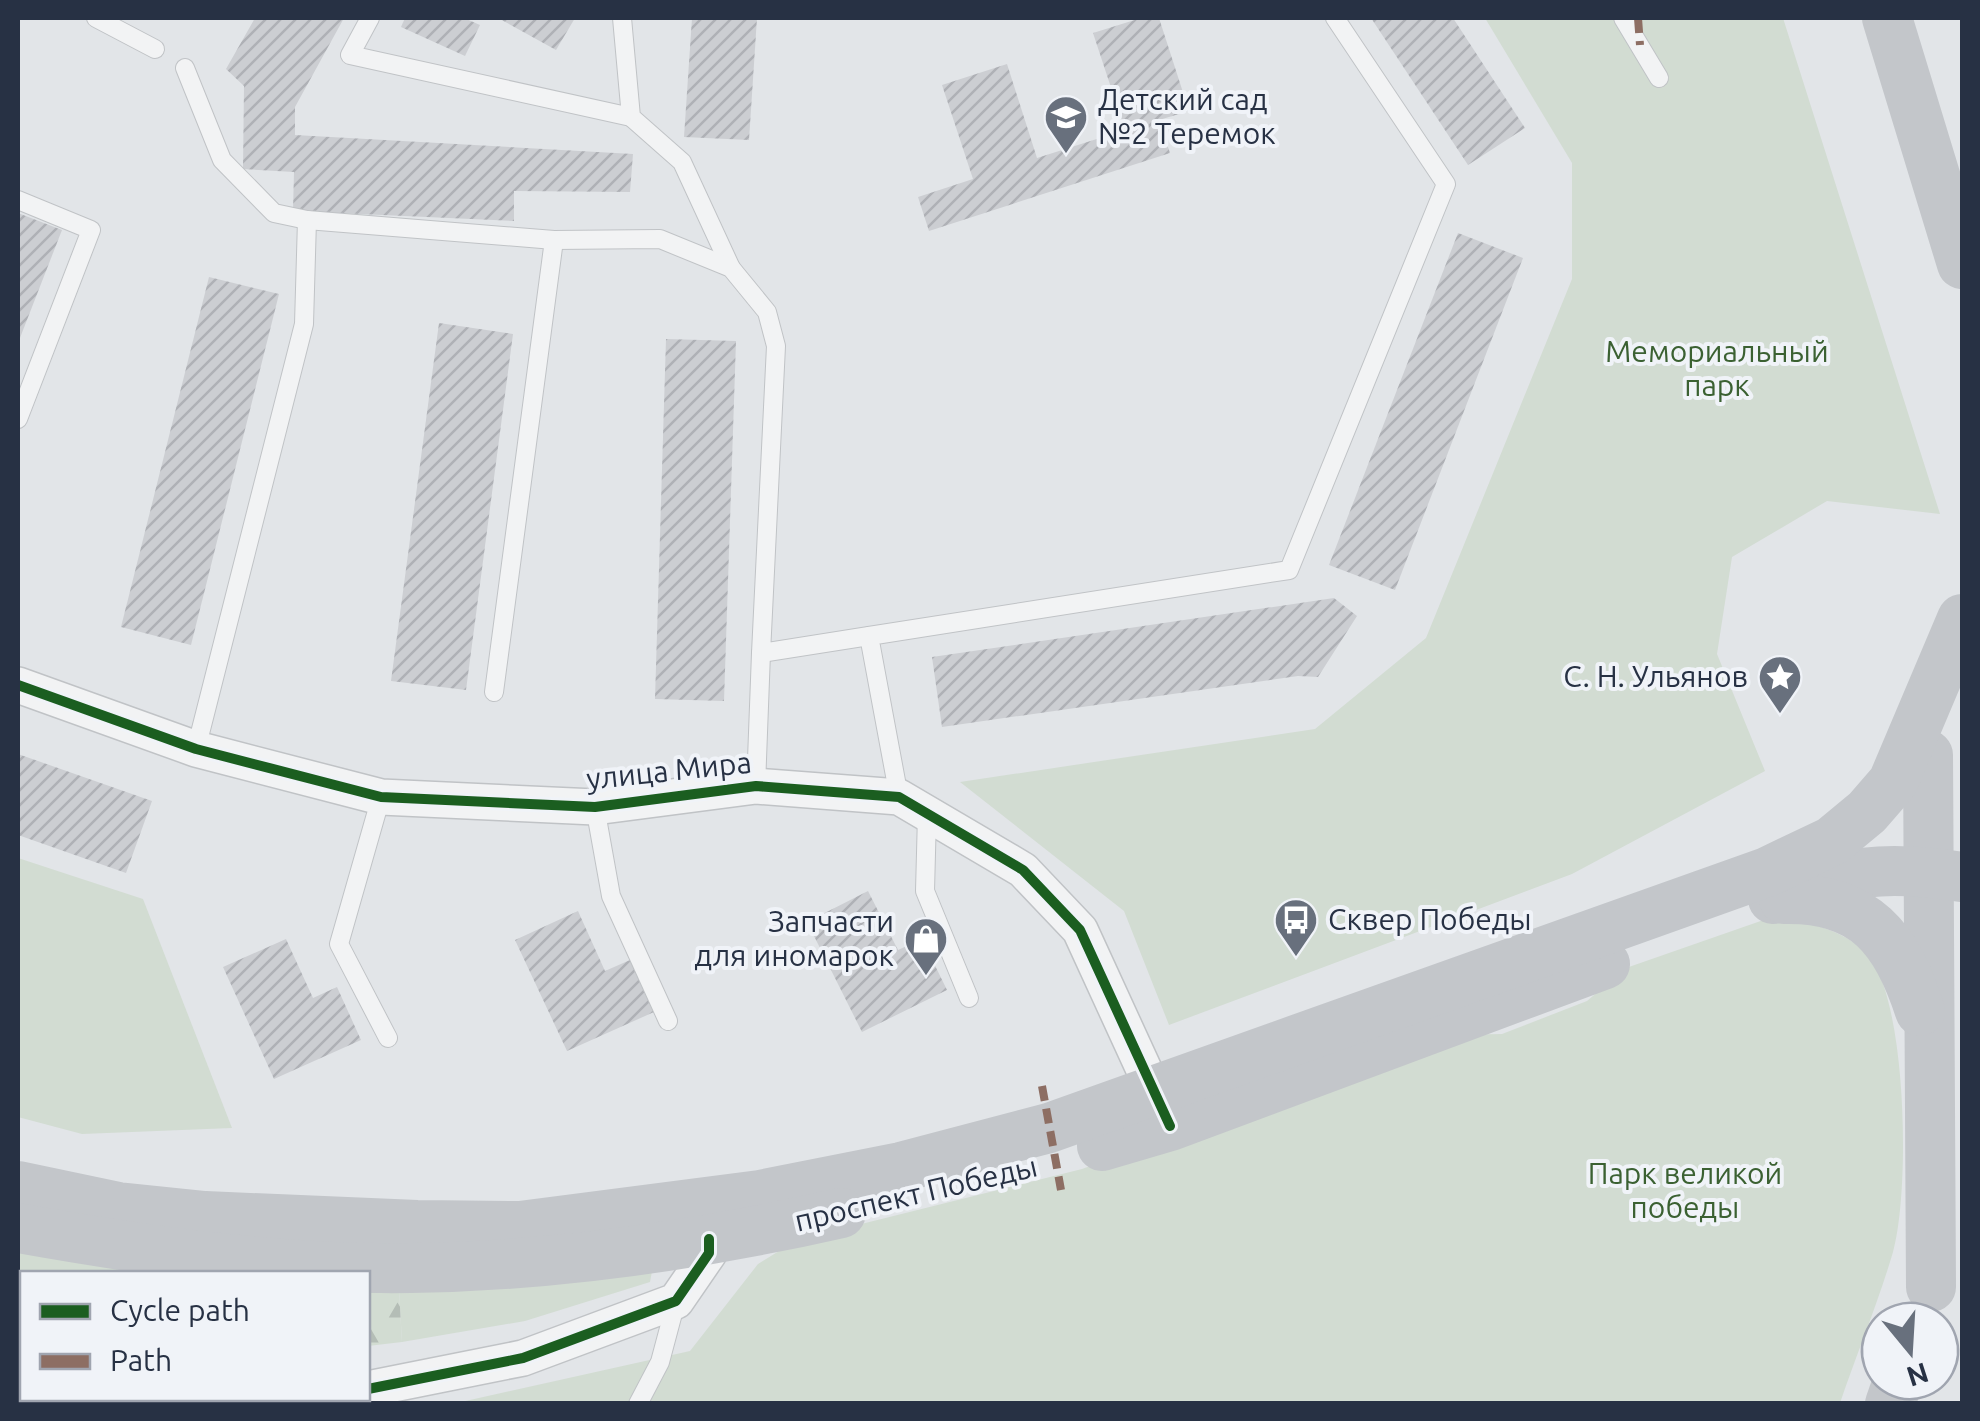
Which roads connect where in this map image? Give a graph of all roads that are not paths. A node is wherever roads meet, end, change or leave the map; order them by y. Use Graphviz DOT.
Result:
graph roads {
  1 [pos="96,18"];
  2 [pos="370,18"];
  3 [pos="622,18"];
  4 [pos="1335,18"];
  5 [pos="1623,18"];
  6 [pos="1887,18"];
  7 [pos="154,48"];
  8 [pos="185,68"];
  9 [pos="1660,78"];
  10 [pos="631,117"];
  11 [pos="18,200"];
  12 [pos="307,220"];
  13 [pos="554,240"];
  14 [pos="1962,264"];
  15 [pos="731,268"];
  16 [pos="18,419"];
  17 [pos="1962,619"];
  18 [pos="869,636"];
  19 [pos="761,653"];
  20 [pos="1938,674"];
  21 [pos="18,685"];
  22 [pos="494,692"];
  23 [pos="196,750"];
  24 [pos="756,786"];
  25 [pos="381,797"];
  26 [pos="913,806"];
  27 [pos="595,807"];
  28 [pos="1952,863"];
  29 [pos="1770,885"];
  30 [pos="969,998"];
  31 [pos="668,1021"];
  32 [pos="388,1038"];
  33 [pos="1929,1038"];
  34 [pos="1163,1110"];
  35 [pos="18,1186"];
  36 [pos="18,1228"];
  37 [pos="709,1240"];
  38 [pos="1962,1240"];
  39 [pos="676,1301"];
  40 [pos="1925,1301"];
  41 [pos="1927,1301"];
  42 [pos="370,1389"];
  43 [pos="292,1401"];
  44 [pos="264,1404"];
  45 [pos="638,1404"];
  1 -- 7 [label="lane"];
  2 -- 10 [label="lane"];
  3 -- 10 [label="lane"];
  4 -- 18 [label="lane"];
  5 -- 9 [label="lane"];
  6 -- 14 [label="main road"];
  8 -- 12 [label="lane"];
  10 -- 15 [label="lane"];
  11 -- 16 [label="lane"];
  12 -- 13 [label="lane"];
  12 -- 23 [label="lane"];
  13 -- 15 [label="lane"];
  13 -- 22 [label="lane"];
  15 -- 19 [label="lane"];
  17 -- 20 [label="main road"];
  18 -- 19 [label="lane"];
  18 -- 26 [label="lane"];
  19 -- 24 [label="lane"];
  20 -- 28 [label="main road"];
  20 -- 29 [label="main road"];
  21 -- 23 [label="street, улица Мира"];
  23 -- 25 [label="street, улица Мира"];
  24 -- 26 [label="street, улица Мира"];
  24 -- 27 [label="street, улица Мира"];
  25 -- 27 [label="street, улица Мира"];
  25 -- 32 [label="lane"];
  26 -- 30 [label="lane"];
  26 -- 34 [label="street, улица Мира"];
  27 -- 31 [label="lane"];
  28 -- 29 [label="main road"];
  28 -- 33 [label="main road"];
  29 -- 33 [label="main road"];
  29 -- 34 [label="main road, проспект Победы"];
  33 -- 40 [label="main road"];
  34 -- 35 [label="main road, проспект Победы"];
  34 -- 37 [label="main road, проспект Победы"];
  36 -- 37 [label="main road, проспект Победы"];
  37 -- 39 [label="street"];
  38 -- 41 [label="main road"];
  39 -- 42 [label="street"];
  39 -- 45 [label="lane"];
  43 -- 44 [label="street"];
}
